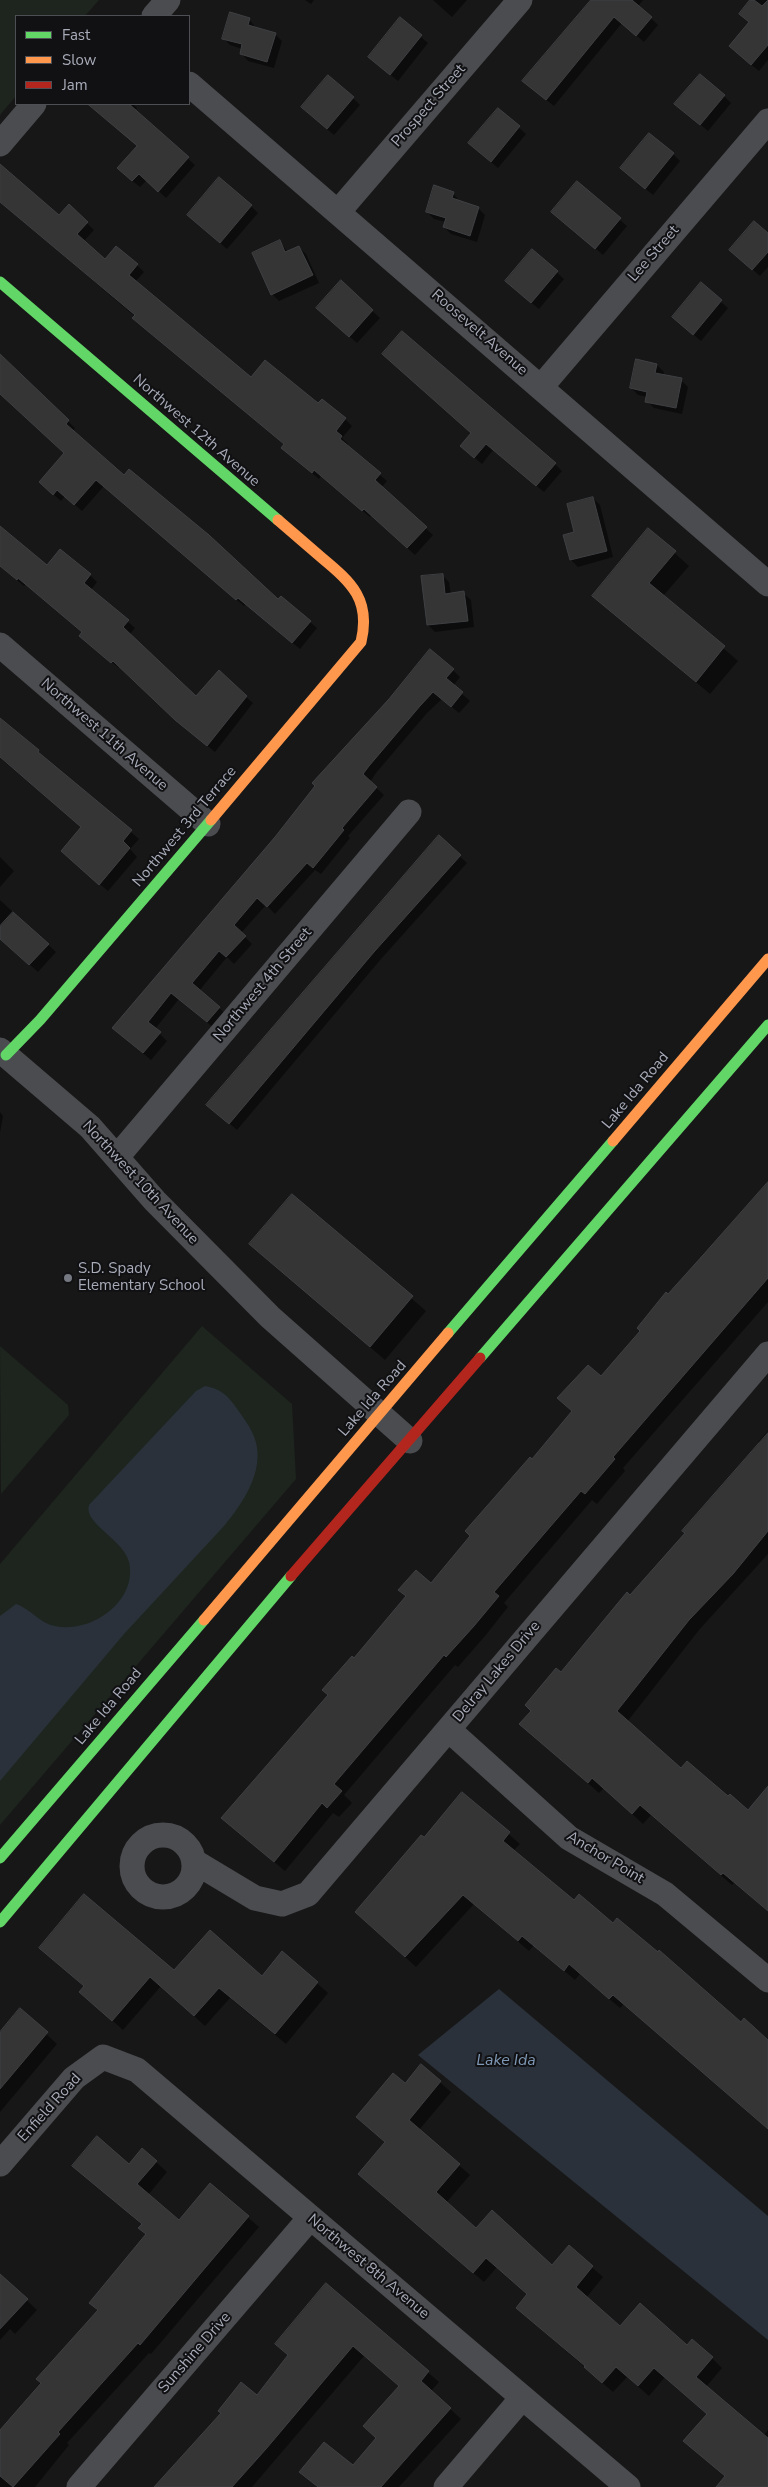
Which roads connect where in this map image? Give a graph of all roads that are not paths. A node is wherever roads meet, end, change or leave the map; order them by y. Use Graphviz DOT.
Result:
graph roads {
  1 [pos="168,0"];
  2 [pos="520,0"];
  3 [pos="155,15"];
  4 [pos="190,85"];
  5 [pos="33,105"];
  6 [pos="768,121"];
  7 [pos="0,144"];
  8 [pos="338,212"];
  9 [pos="0,282"];
  10 [pos="541,386"];
  11 [pos="768,584"];
  12 [pos="364,609"];
  13 [pos="0,645"];
  14 [pos="409,812"];
  15 [pos="208,824"];
  16 [pos="768,959"];
  17 [pos="768,1026"];
  18 [pos="3,1053"];
  19 [pos="117,1157"];
  20 [pos="768,1354"];
  21 [pos="379,1414"];
  22 [pos="410,1440"];
  23 [pos="448,1730"];
  24 [pos="0,1858"];
  25 [pos="194,1862"];
  26 [pos="0,1922"];
  27 [pos="768,1980"];
  28 [pos="103,2057"];
  29 [pos="0,2164"];
  30 [pos="310,2218"];
  31 [pos="522,2398"];
  32 [pos="79,2487"];
  33 [pos="446,2487"];
  34 [pos="628,2487"];
  1 -- 3 [label="street"];
  2 -- 8 [label="street, Prospect Street"];
  4 -- 8 [label="street, Roosevelt Avenue"];
  5 -- 7 [label="street"];
  6 -- 10 [label="street, Lee Street"];
  8 -- 10 [label="street, Roosevelt Avenue"];
  9 -- 12 [label="street, Northwest 12th Avenue"];
  10 -- 11 [label="street, Roosevelt Avenue"];
  12 -- 15 [label="street, Northwest 3rd Terrace"];
  13 -- 15 [label="street, Northwest 11th Avenue"];
  14 -- 19 [label="street, Northwest 4th Street"];
  15 -- 18 [label="street, Northwest 3rd Terrace"];
  16 -- 21 [label="street, Lake Ida Road"];
  17 -- 22 [label="street"];
  18 -- 19 [label="street, Northwest 10th Avenue"];
  19 -- 21 [label="street, Northwest 10th Avenue"];
  20 -- 23 [label="street, Delray Lakes Drive"];
  21 -- 22 [label="street, Northwest 10th Avenue"];
  21 -- 24 [label="street, Lake Ida Road"];
  22 -- 26 [label="street"];
  23 -- 25 [label="street, Delray Lakes Drive"];
  23 -- 27 [label="street, Anchor Point"];
  28 -- 29 [label="street, Enfield Road"];
  28 -- 30 [label="street, Northwest 8th Avenue"];
  30 -- 31 [label="street, Northwest 8th Avenue"];
  30 -- 32 [label="street, Sunshine Drive"];
  31 -- 33 [label="street"];
  31 -- 34 [label="street, Northwest 8th Avenue"];
}
